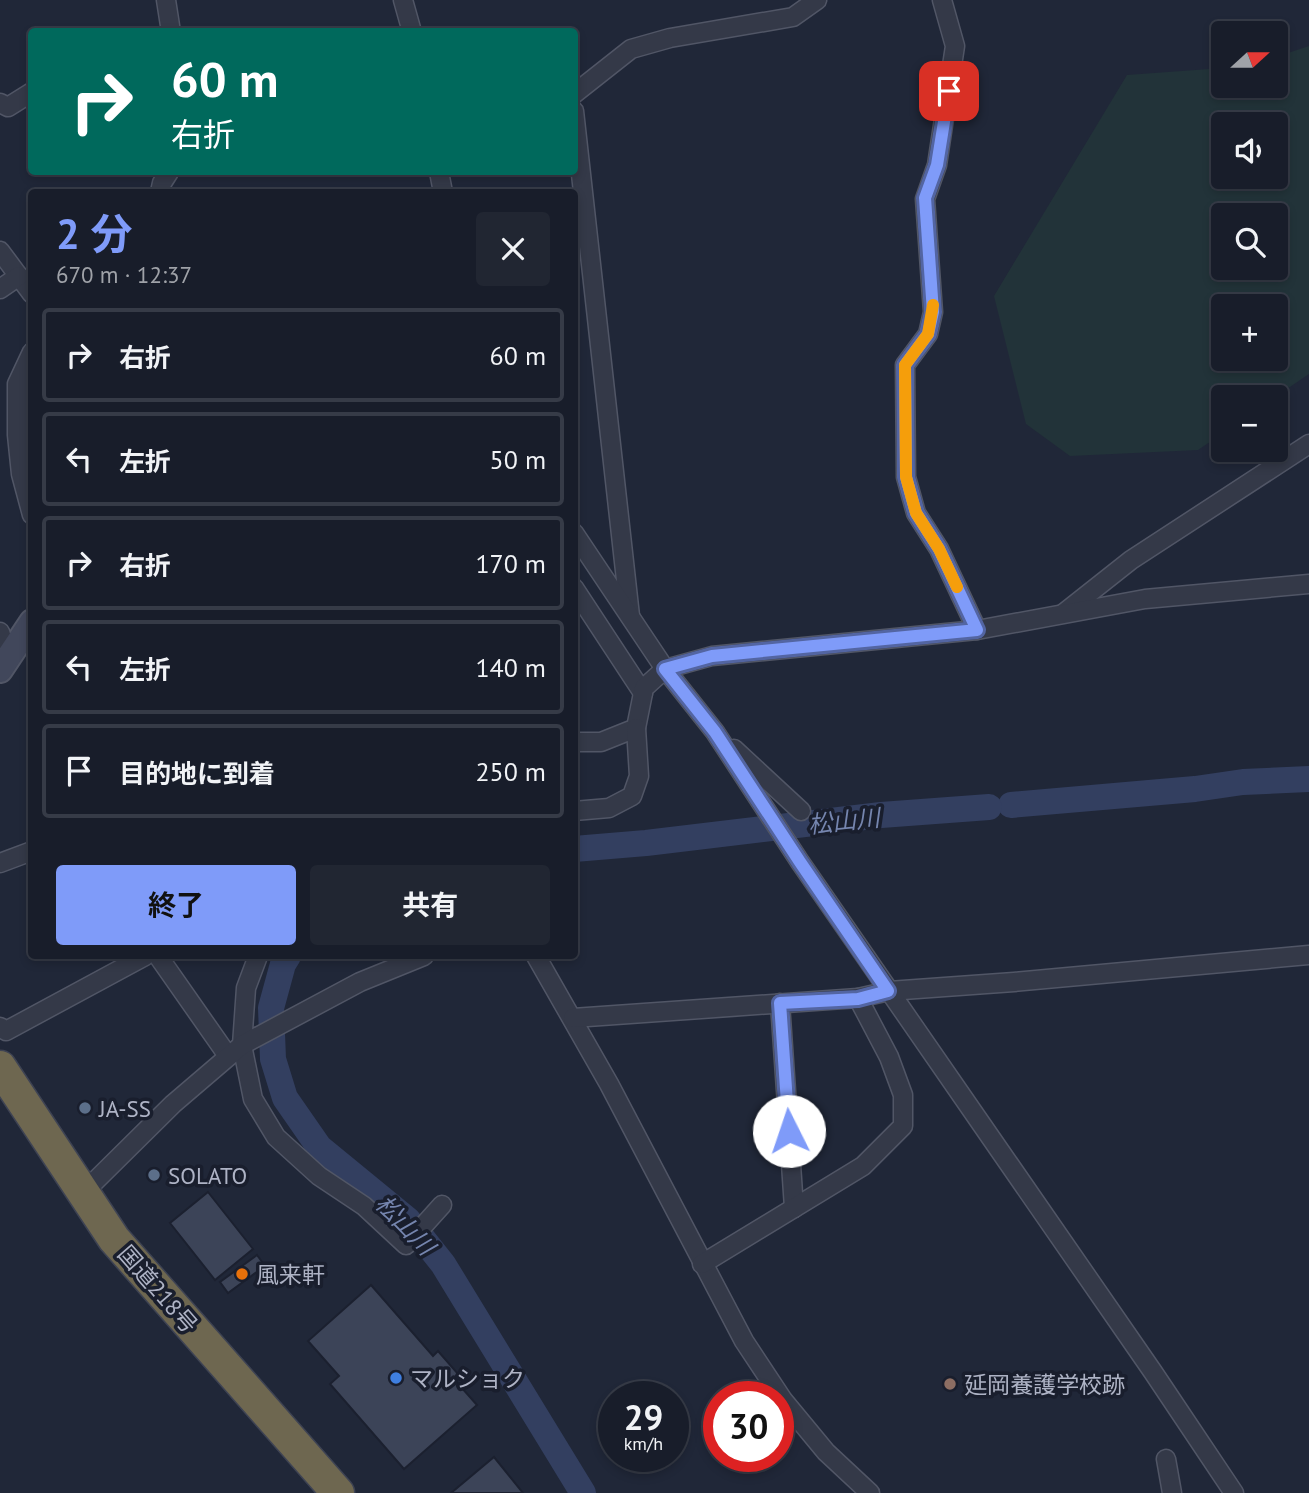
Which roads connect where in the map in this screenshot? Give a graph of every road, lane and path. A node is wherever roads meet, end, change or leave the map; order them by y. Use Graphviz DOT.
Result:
graph roads {
  1 [pos="166,0"];
  2 [pos="403,0"];
  3 [pos="817,0"];
  4 [pos="942,0"];
  5 [pos="171,28"];
  6 [pos="411,28"];
  7 [pos="578,91"];
  8 [pos="28,94"];
  9 [pos="0,103"];
  10 [pos="578,147"];
  11 [pos="0,251"];
  12 [pos="19,276"];
  13 [pos="28,288"];
  14 [pos="0,289"];
  15 [pos="28,361"];
  16 [pos="1309,444"];
  17 [pos="28,500"];
  18 [pos="578,539"];
  19 [pos="1309,584"];
  20 [pos="578,595"];
  21 [pos="1061,615"];
  22 [pos="630,619"];
  23 [pos="28,628"];
  24 [pos="977,630"];
  25 [pos="0,632"];
  26 [pos="4,663"];
  27 [pos="665,669"];
  28 [pos="643,693"];
  29 [pos="636,728"];
  30 [pos="715,732"];
  31 [pos="578,741"];
  32 [pos="578,811"];
  33 [pos="801,811"];
  34 [pos="28,852"];
  35 [pos="0,863"];
  36 [pos="1309,956"];
  37 [pos="139,959"];
  38 [pos="161,959"];
  39 [pos="257,959"];
  40 [pos="417,959"];
  41 [pos="538,959"];
  42 [pos="888,991"];
  43 [pos="858,999"];
  44 [pos="780,1003"];
  45 [pos="573,1018"];
  46 [pos="0,1027"];
  47 [pos="237,1049"];
  48 [pos="0,1068"];
  49 [pos="83,1193"];
  50 [pos="442,1205"];
  51 [pos="794,1208"];
  52 [pos="702,1264"];
  53 [pos="1166,1459"];
  54 [pos="338,1493"];
  55 [pos="870,1493"];
  56 [pos="1172,1493"];
  57 [pos="1234,1493"];
  1 -- 5 [label="street"];
  2 -- 6 [label="street"];
  3 -- 7 [label="street"];
  4 -- 24 [label="street"];
  8 -- 9 [label="street"];
  10 -- 22 [label="street"];
  11 -- 12 [label="street"];
  12 -- 13 [label="street"];
  12 -- 14 [label="street"];
  15 -- 17 [label="street"];
  16 -- 21 [label="street"];
  18 -- 22 [label="street"];
  19 -- 21 [label="street"];
  20 -- 28 [label="street"];
  21 -- 24 [label="street"];
  22 -- 27 [label="street"];
  23 -- 26 [label="street"];
  24 -- 27 [label="street"];
  25 -- 26 [label="street"];
  27 -- 28 [label="street"];
  27 -- 30 [label="street"];
  28 -- 29 [label="street"];
  29 -- 31 [label="street"];
  29 -- 32 [label="street"];
  30 -- 33 [label="street"];
  30 -- 42 [label="street"];
  34 -- 35 [label="street"];
  36 -- 42 [label="street"];
  37 -- 46 [label="street"];
  38 -- 47 [label="street"];
  39 -- 47 [label="street"];
  40 -- 47 [label="street"];
  41 -- 45 [label="street"];
  42 -- 43 [label="street"];
  42 -- 57 [label="street"];
  43 -- 44 [label="street"];
  43 -- 51 [label="street"];
  44 -- 45 [label="street"];
  44 -- 51 [label="street"];
  45 -- 52 [label="street"];
  47 -- 49 [label="street"];
  47 -- 50 [label="street"];
  48 -- 49 [label="highway, 国道218号"];
  49 -- 54 [label="highway, 国道218号"];
  51 -- 52 [label="street"];
  52 -- 55 [label="street"];
  53 -- 56 [label="street"];
}
